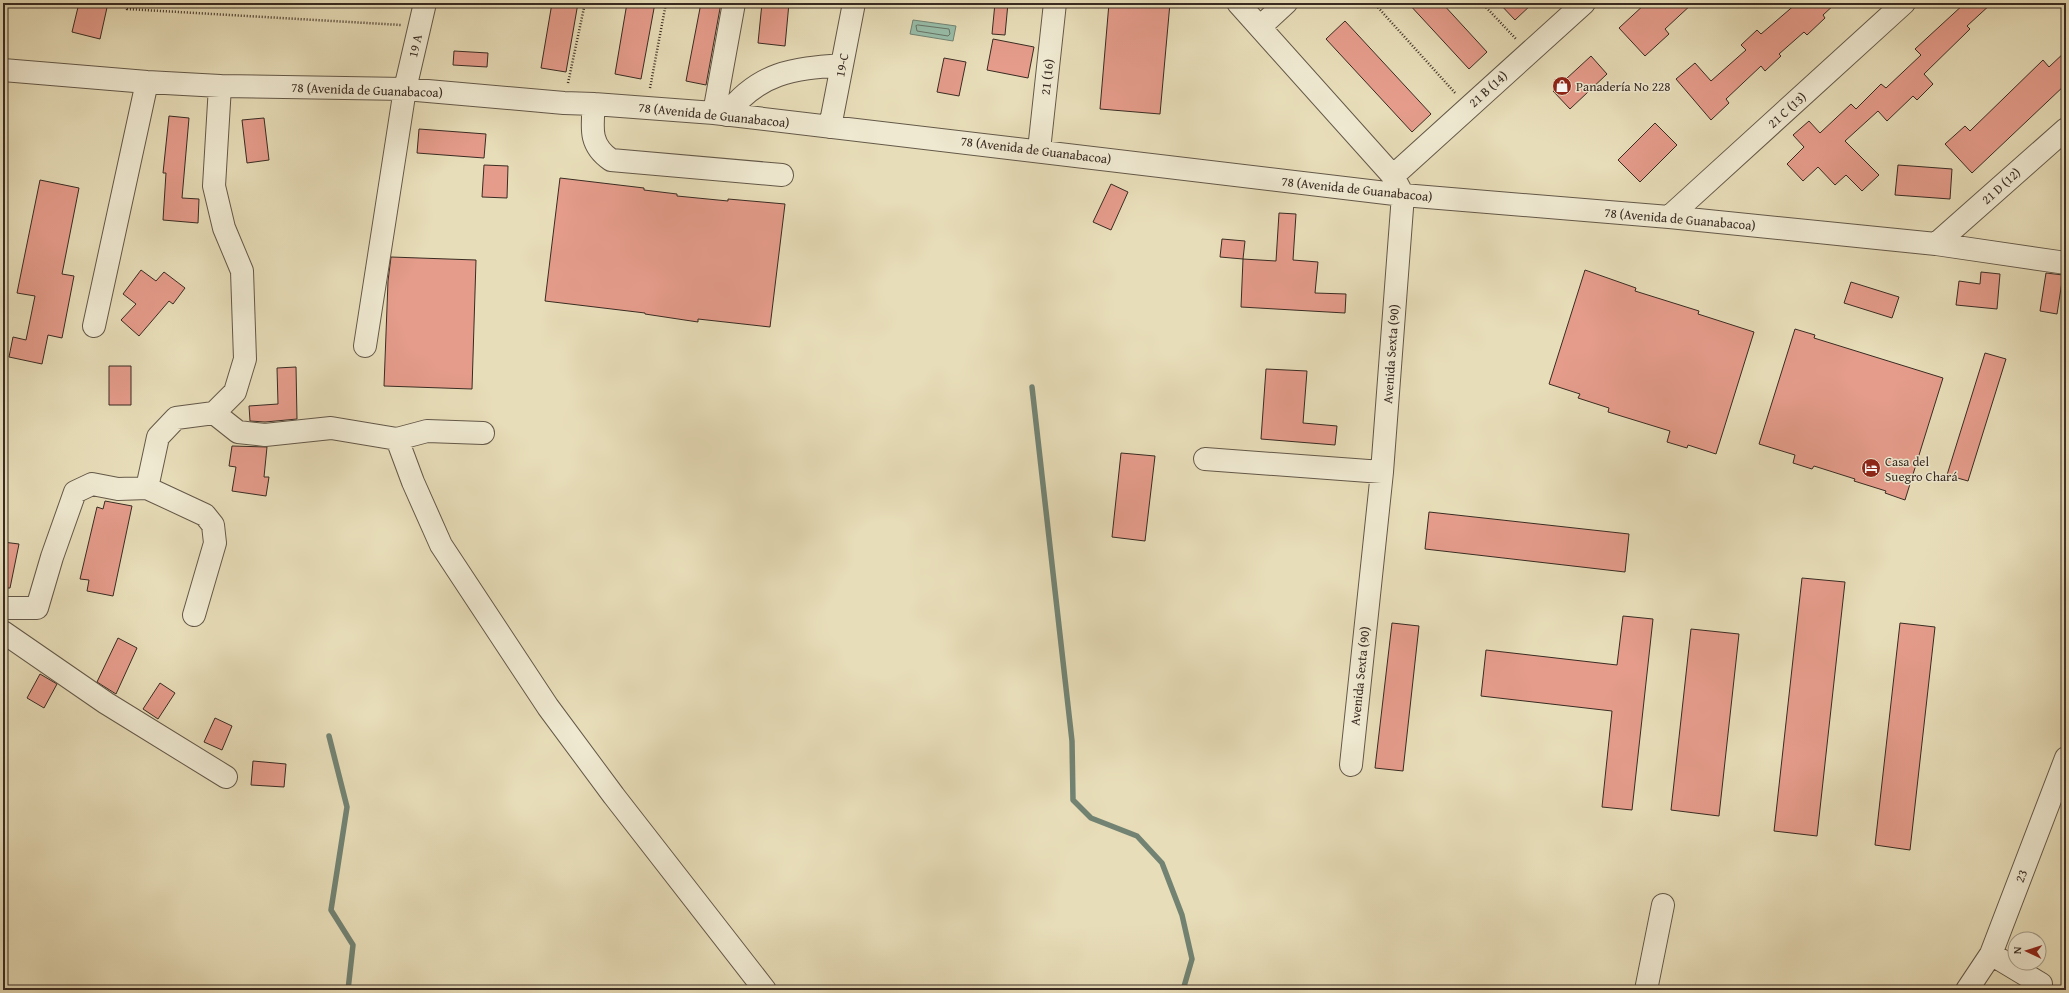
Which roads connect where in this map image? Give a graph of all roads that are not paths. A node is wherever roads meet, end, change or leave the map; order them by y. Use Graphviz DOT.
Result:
graph roads {
  1 [pos="425,3"];
  2 [pos="734,3"];
  3 [pos="854,3"];
  4 [pos="1055,3"];
  5 [pos="1238,3"];
  6 [pos="1286,3"];
  7 [pos="1584,3"];
  8 [pos="1904,3"];
  9 [pos="1260,27"];
  10 [pos="842,65"];
  11 [pos="3,70"];
  12 [pos="147,82"];
  13 [pos="220,86"];
  14 [pos="405,89"];
  15 [pos="594,104"];
  16 [pos="720,114"];
  17 [pos="830,127"];
  18 [pos="2066,129"];
  19 [pos="1039,150"];
  20 [pos="782,174"];
  21 [pos="1393,176"];
  22 [pos="1403,195"];
  23 [pos="1669,217"];
  24 [pos="1936,244"];
  25 [pos="2066,263"];
  26 [pos="94,326"];
  27 [pos="365,346"];
  28 [pos="214,413"];
  29 [pos="483,434"];
  30 [pos="397,439"];
  31 [pos="1205,459"];
  32 [pos="1382,472"];
  33 [pos="147,488"];
  34 [pos="3,608"];
  35 [pos="194,616"];
  36 [pos="3,632"];
  37 [pos="2066,758"];
  38 [pos="1351,765"];
  39 [pos="226,777"];
  40 [pos="1663,905"];
  41 [pos="1991,954"];
  42 [pos="765,990"];
  43 [pos="1646,990"];
  44 [pos="1967,990"];
  45 [pos="2041,990"];
  1 -- 14 [label="street, 19 A"];
  2 -- 16 [label="street"];
  3 -- 10 [label="street, 19-C"];
  4 -- 19 [label="street, 21 (16)"];
  5 -- 9 [label="street"];
  6 -- 9 [label="street"];
  7 -- 21 [label="street, 21 B (14)"];
  8 -- 23 [label="street, 21 C (13)"];
  9 -- 21 [label="street"];
  10 -- 16 [label="street"];
  10 -- 17 [label="street, 19-C"];
  11 -- 12 [label="street, 78 (Avenida de Guanabacoa)"];
  12 -- 13 [label="street, 78 (Avenida de Guanabacoa)"];
  12 -- 26 [label="street"];
  13 -- 14 [label="street, 78 (Avenida de Guanabacoa)"];
  13 -- 28 [label="street"];
  14 -- 15 [label="street, 78 (Avenida de Guanabacoa)"];
  14 -- 27 [label="street, 19 A"];
  15 -- 16 [label="street, 78 (Avenida de Guanabacoa)"];
  15 -- 20 [label="street"];
  16 -- 17 [label="street, 78 (Avenida de Guanabacoa)"];
  17 -- 19 [label="street, 78 (Avenida de Guanabacoa)"];
  18 -- 24 [label="street, 21 D (12)"];
  19 -- 22 [label="street, 78 (Avenida de Guanabacoa)"];
  21 -- 22 [label="street"];
  22 -- 23 [label="street, 78 (Avenida de Guanabacoa)"];
  22 -- 32 [label="street, Avenida Sexta (90)"];
  23 -- 24 [label="street, 78 (Avenida de Guanabacoa)"];
  24 -- 25 [label="street, 78 (Avenida de Guanabacoa)"];
  28 -- 30 [label="street"];
  28 -- 33 [label="street"];
  29 -- 30 [label="street"];
  30 -- 42 [label="street"];
  31 -- 32 [label="street"];
  32 -- 38 [label="street, Avenida Sexta (90)"];
  33 -- 34 [label="street"];
  33 -- 35 [label="street"];
  36 -- 39 [label="street"];
  37 -- 41 [label="street, 23"];
  40 -- 43 [label="street"];
  41 -- 44 [label="street, 23"];
  41 -- 45 [label="street"];
}
